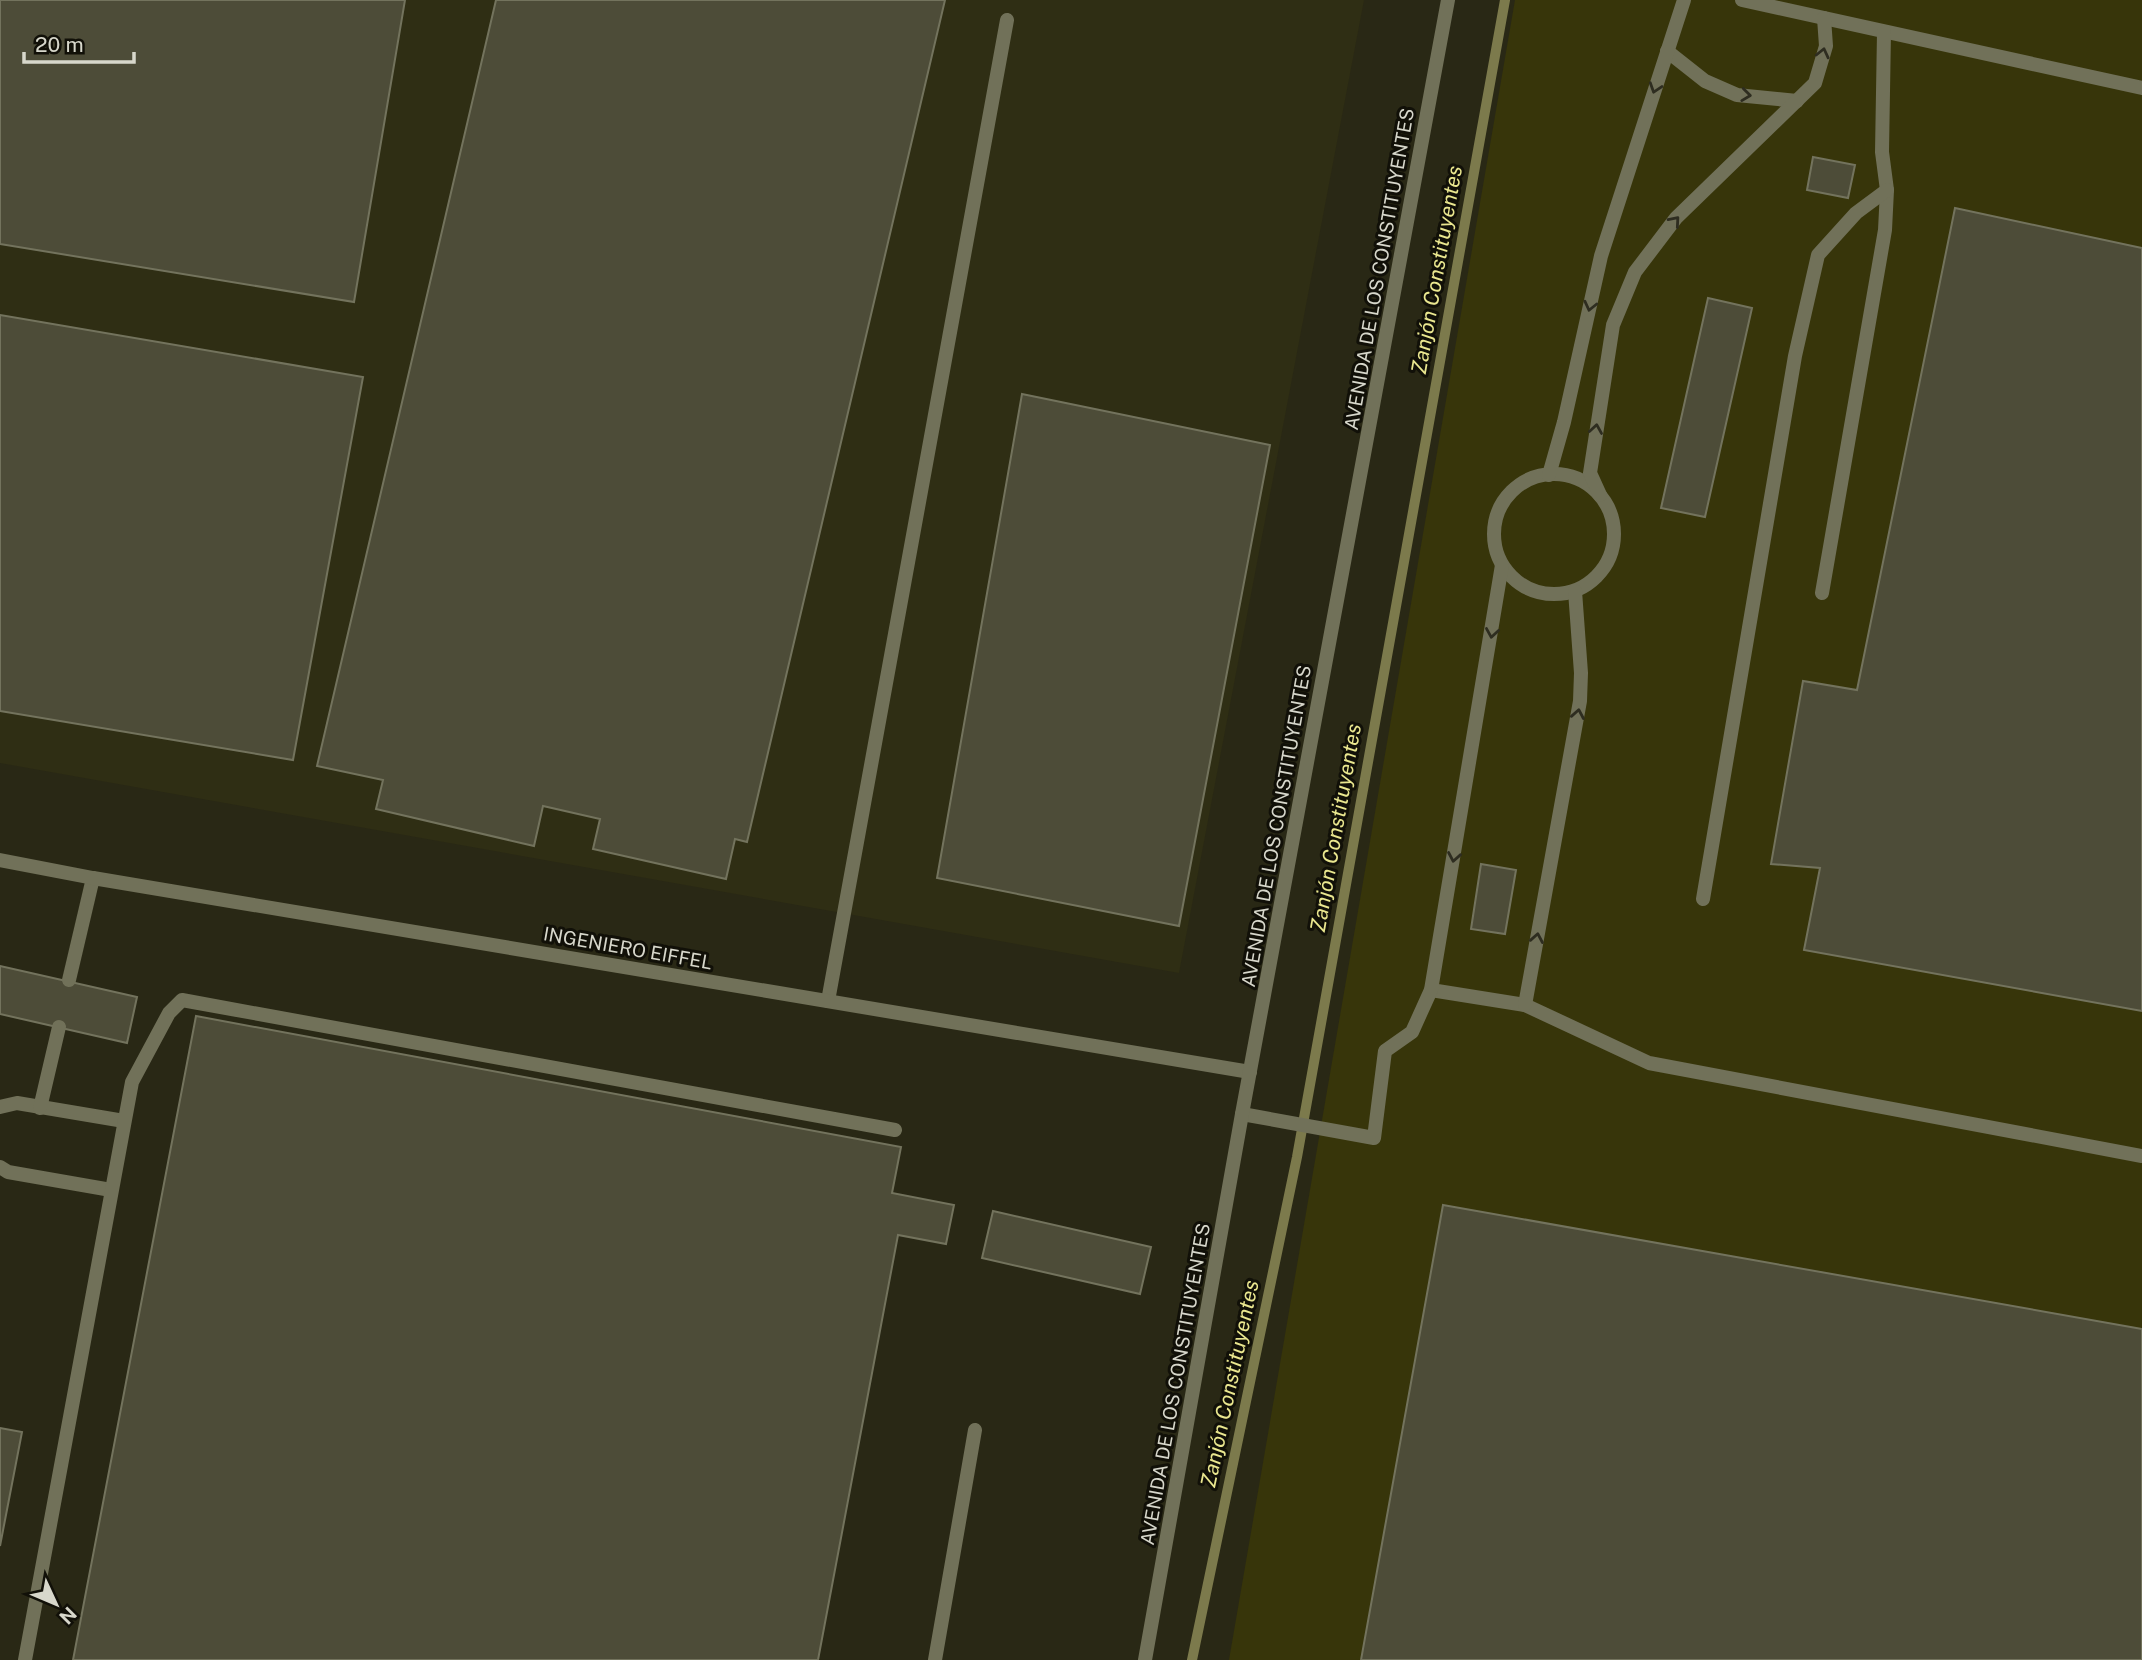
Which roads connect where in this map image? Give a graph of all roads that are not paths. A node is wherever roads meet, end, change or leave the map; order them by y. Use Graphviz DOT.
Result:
graph roads {
  1 [pos="1448,0"];
  2 [pos="1684,0"];
  3 [pos="1742,0"];
  4 [pos="1824,18"];
  5 [pos="1007,20"];
  6 [pos="1884,32"];
  7 [pos="1667,51"];
  8 [pos="2142,88"];
  9 [pos="1797,101"];
  10 [pos="1886,190"];
  11 [pos="1549,475"];
  12 [pos="1600,495"];
  13 [pos="1502,565"];
  14 [pos="1575,591"];
  15 [pos="1822,593"];
  16 [pos="0,860"];
  17 [pos="93,878"];
  18 [pos="1703,899"];
  19 [pos="69,980"];
  20 [pos="1431,990"];
  21 [pos="828,1001"];
  22 [pos="1525,1005"];
  23 [pos="59,1027"];
  24 [pos="1250,1072"];
  25 [pos="0,1107"];
  26 [pos="40,1108"];
  27 [pos="1242,1114"];
  28 [pos="124,1121"];
  29 [pos="895,1130"];
  30 [pos="2142,1156"];
  31 [pos="0,1167"];
  32 [pos="111,1190"];
  33 [pos="975,1430"];
  34 [pos="25,1660"];
  35 [pos="935,1660"];
  36 [pos="1145,1660"];
  1 -- 24 [label="street, AVENIDA DE LOS CONSTITUYENTES"];
  2 -- 7 [label="street"];
  3 -- 4 [label="street"];
  4 -- 6 [label="street"];
  9 -- 4 [label="street, one-way"];
  5 -- 21 [label="street"];
  6 -- 8 [label="street"];
  6 -- 10 [label="street"];
  7 -- 9 [label="street, one-way"];
  7 -- 11 [label="street, one-way"];
  12 -- 9 [label="street, one-way"];
  10 -- 15 [label="street"];
  10 -- 18 [label="street"];
  11 -- 12 [label="street"];
  11 -- 13 [label="street"];
  12 -- 14 [label="street"];
  13 -- 14 [label="street"];
  13 -- 20 [label="street, one-way"];
  22 -- 14 [label="street, one-way"];
  16 -- 17 [label="street, INGENIERO EIFFEL"];
  17 -- 19 [label="street"];
  17 -- 21 [label="street, INGENIERO EIFFEL"];
  20 -- 22 [label="street"];
  20 -- 27 [label="street"];
  21 -- 24 [label="street, INGENIERO EIFFEL"];
  22 -- 30 [label="street"];
  23 -- 26 [label="street"];
  24 -- 27 [label="street, AVENIDA DE LOS CONSTITUYENTES"];
  25 -- 26 [label="street"];
  26 -- 28 [label="street"];
  27 -- 36 [label="street, AVENIDA DE LOS CONSTITUYENTES"];
  28 -- 29 [label="street"];
  28 -- 32 [label="street"];
  31 -- 32 [label="street"];
  32 -- 34 [label="street"];
  33 -- 35 [label="street"];
}
